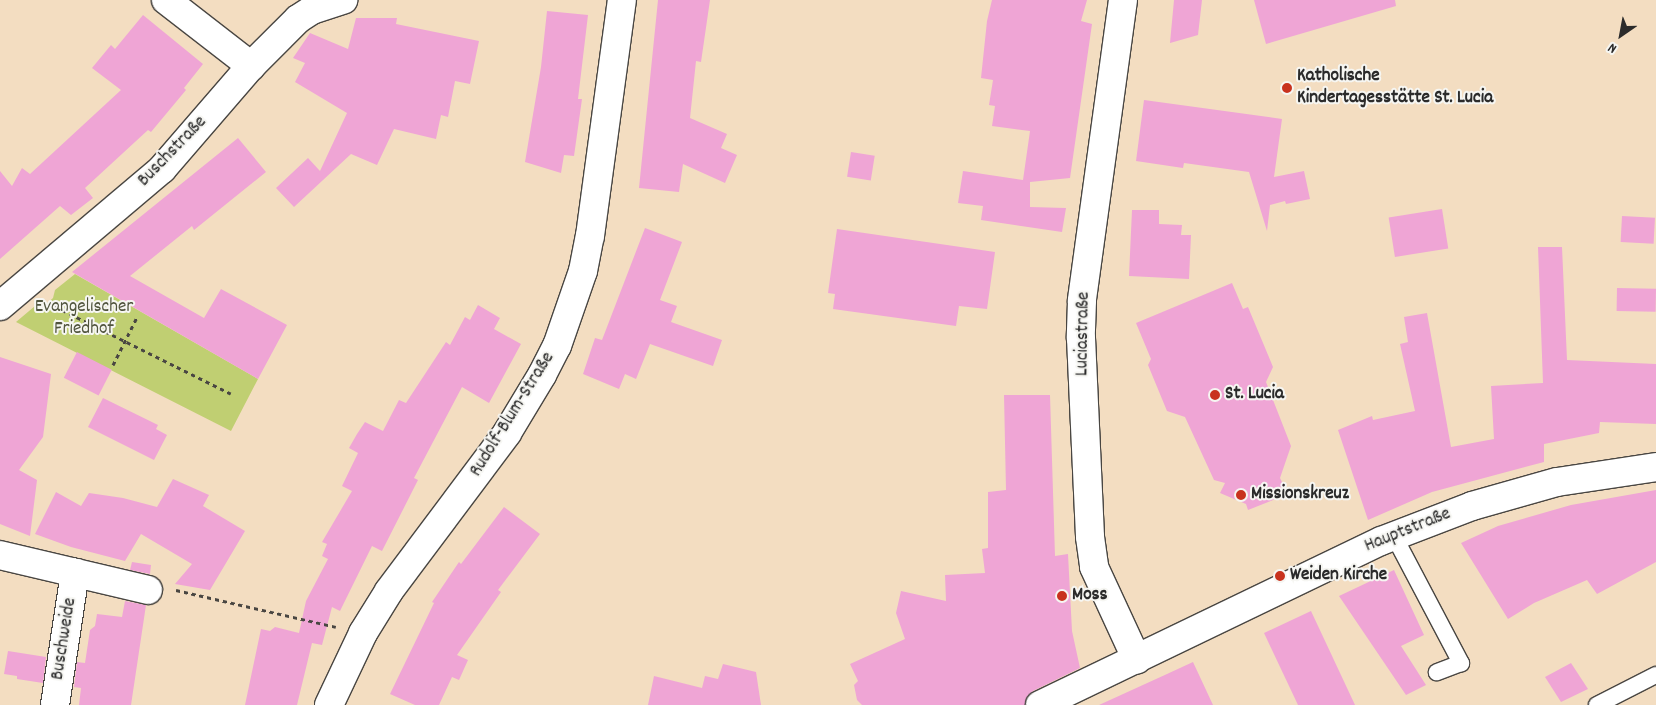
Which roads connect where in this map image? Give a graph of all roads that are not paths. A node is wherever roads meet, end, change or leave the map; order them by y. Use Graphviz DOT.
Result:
graph roads {
  1 [pos="166,0"];
  2 [pos="343,0"];
  3 [pos="622,0"];
  4 [pos="1123,0"];
  5 [pos="250,66"];
  6 [pos="0,306"];
  7 [pos="1656,467"];
  8 [pos="1394,536"];
  9 [pos="0,555"];
  10 [pos="75,572"];
  11 [pos="148,590"];
  12 [pos="1137,660"];
  13 [pos="1437,672"];
  14 [pos="1656,675"];
  15 [pos="55,705"];
  16 [pos="329,705"];
  17 [pos="1040,705"];
  18 [pos="1596,705"];
  1 -- 5 [label="street"];
  2 -- 5 [label="street, Buschstraße"];
  3 -- 16 [label="street, Rudolf-Blum-Straße"];
  4 -- 12 [label="street, Luciastraße"];
  5 -- 6 [label="street, Buschstraße"];
  7 -- 8 [label="street, Hauptstraße"];
  8 -- 12 [label="street, Hauptstraße"];
  8 -- 13 [label="lane"];
  9 -- 10 [label="street, Buschweide"];
  10 -- 11 [label="street, Buschweide"];
  10 -- 15 [label="street, Buschweide"];
  12 -- 17 [label="street, Hauptstraße"];
  14 -- 18 [label="lane"];
}
